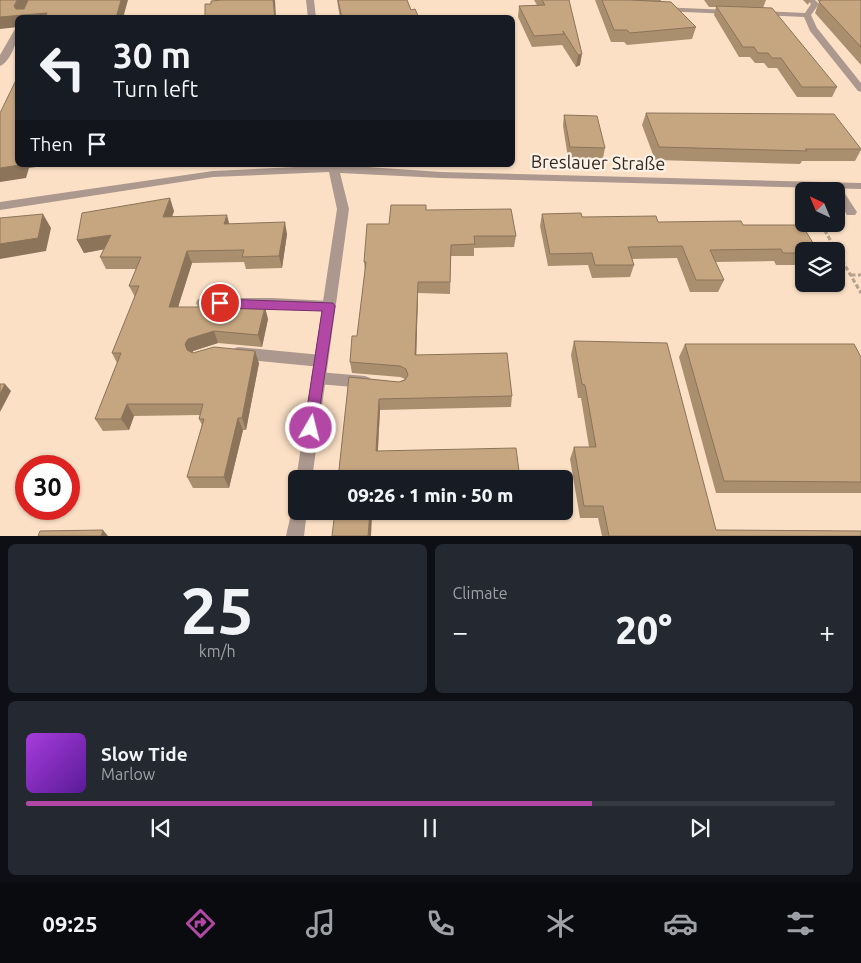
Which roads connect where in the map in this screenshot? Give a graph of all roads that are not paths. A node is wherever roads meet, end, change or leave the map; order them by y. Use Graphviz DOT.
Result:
graph roads {
  1 [pos="310,0"];
  2 [pos="811,0"];
  3 [pos="652,9"];
  4 [pos="739,12"];
  5 [pos="749,13"];
  6 [pos="312,15"];
  7 [pos="807,15"];
  8 [pos="15,36"];
  9 [pos="0,62"];
  10 [pos="861,90"];
  11 [pos="333,167"];
  12 [pos="795,184"];
  13 [pos="845,185"];
  14 [pos="861,186"];
  15 [pos="845,202"];
  16 [pos="0,206"];
  17 [pos="851,212"];
  18 [pos="203,303"];
  19 [pos="329,306"];
  20 [pos="227,351"];
  21 [pos="320,361"];
  22 [pos="318,378"];
  23 [pos="381,384"];
  24 [pos="305,470"];
  25 [pos="298,520"];
  26 [pos="295,536"];
  1 -- 6 [label="street"];
  2 -- 7 [label="street"];
  3 -- 4 [label="street"];
  5 -- 7 [label="street"];
  7 -- 10 [label="street"];
  8 -- 9 [label="street"];
  11 -- 12 [label="street, Breslauer Straße"];
  11 -- 16 [label="street, Breslauer Straße"];
  11 -- 19 [label="street"];
  13 -- 14 [label="street, Breslauer Straße"];
  15 -- 17 [label="street"];
  18 -- 19 [label="street"];
  19 -- 21 [label="street"];
  20 -- 21 [label="street"];
  21 -- 22 [label="street"];
  22 -- 23 [label="street"];
  22 -- 24 [label="street"];
  25 -- 26 [label="street"];
}
